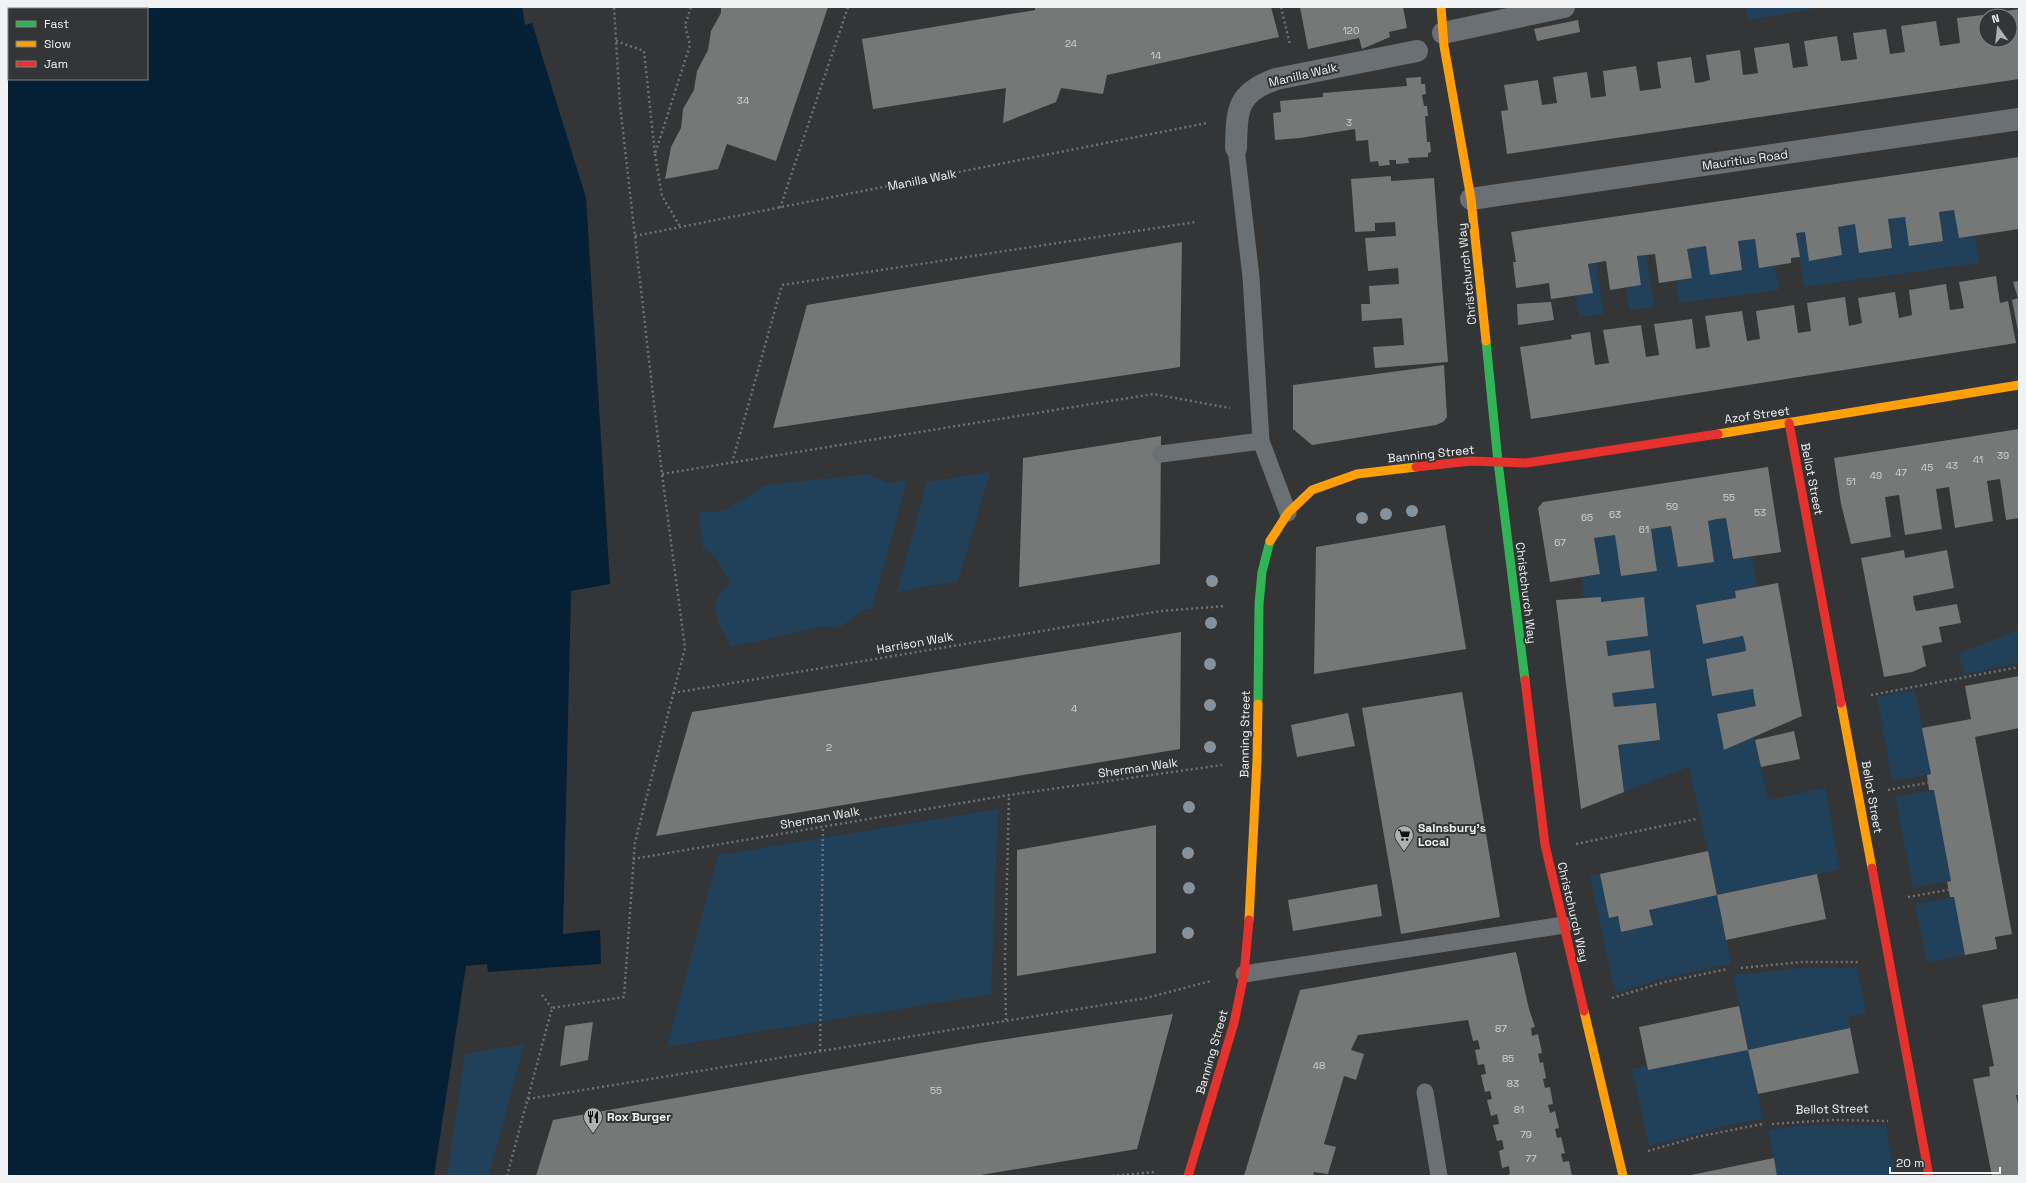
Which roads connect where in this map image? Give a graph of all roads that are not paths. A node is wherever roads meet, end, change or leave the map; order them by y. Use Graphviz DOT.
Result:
graph roads {
  1 [pos="1441,7"];
  2 [pos="1564,7"];
  3 [pos="1443,33"];
  4 [pos="1417,51"];
  5 [pos="2019,119"];
  6 [pos="1236,148"];
  7 [pos="1471,199"];
  8 [pos="2019,385"];
  9 [pos="1789,423"];
  10 [pos="1261,441"];
  11 [pos="1161,454"];
  12 [pos="1498,462"];
  13 [pos="1288,513"];
  14 [pos="1564,925"];
  15 [pos="1244,974"];
  16 [pos="1425,1092"];
  17 [pos="1188,1176"];
  18 [pos="1439,1176"];
  19 [pos="1623,1176"];
  20 [pos="1929,1176"];
  1 -- 3 [label="street, Christchurch Way"];
  2 -- 3 [label="street"];
  3 -- 7 [label="street, Christchurch Way"];
  4 -- 6 [label="street, Manilla Walk"];
  5 -- 7 [label="street, Mauritius Road"];
  6 -- 10 [label="lane"];
  7 -- 12 [label="street, Christchurch Way"];
  8 -- 9 [label="street, Azof Street"];
  9 -- 12 [label="street, Azof Street"];
  9 -- 20 [label="street, Bellot Street"];
  10 -- 11 [label="lane"];
  10 -- 13 [label="lane"];
  12 -- 13 [label="street, Banning Street"];
  12 -- 14 [label="street, Christchurch Way"];
  13 -- 15 [label="street, Banning Street"];
  14 -- 15 [label="lane"];
  14 -- 19 [label="street, Christchurch Way"];
  15 -- 17 [label="street, Banning Street"];
  16 -- 18 [label="lane"];
}
